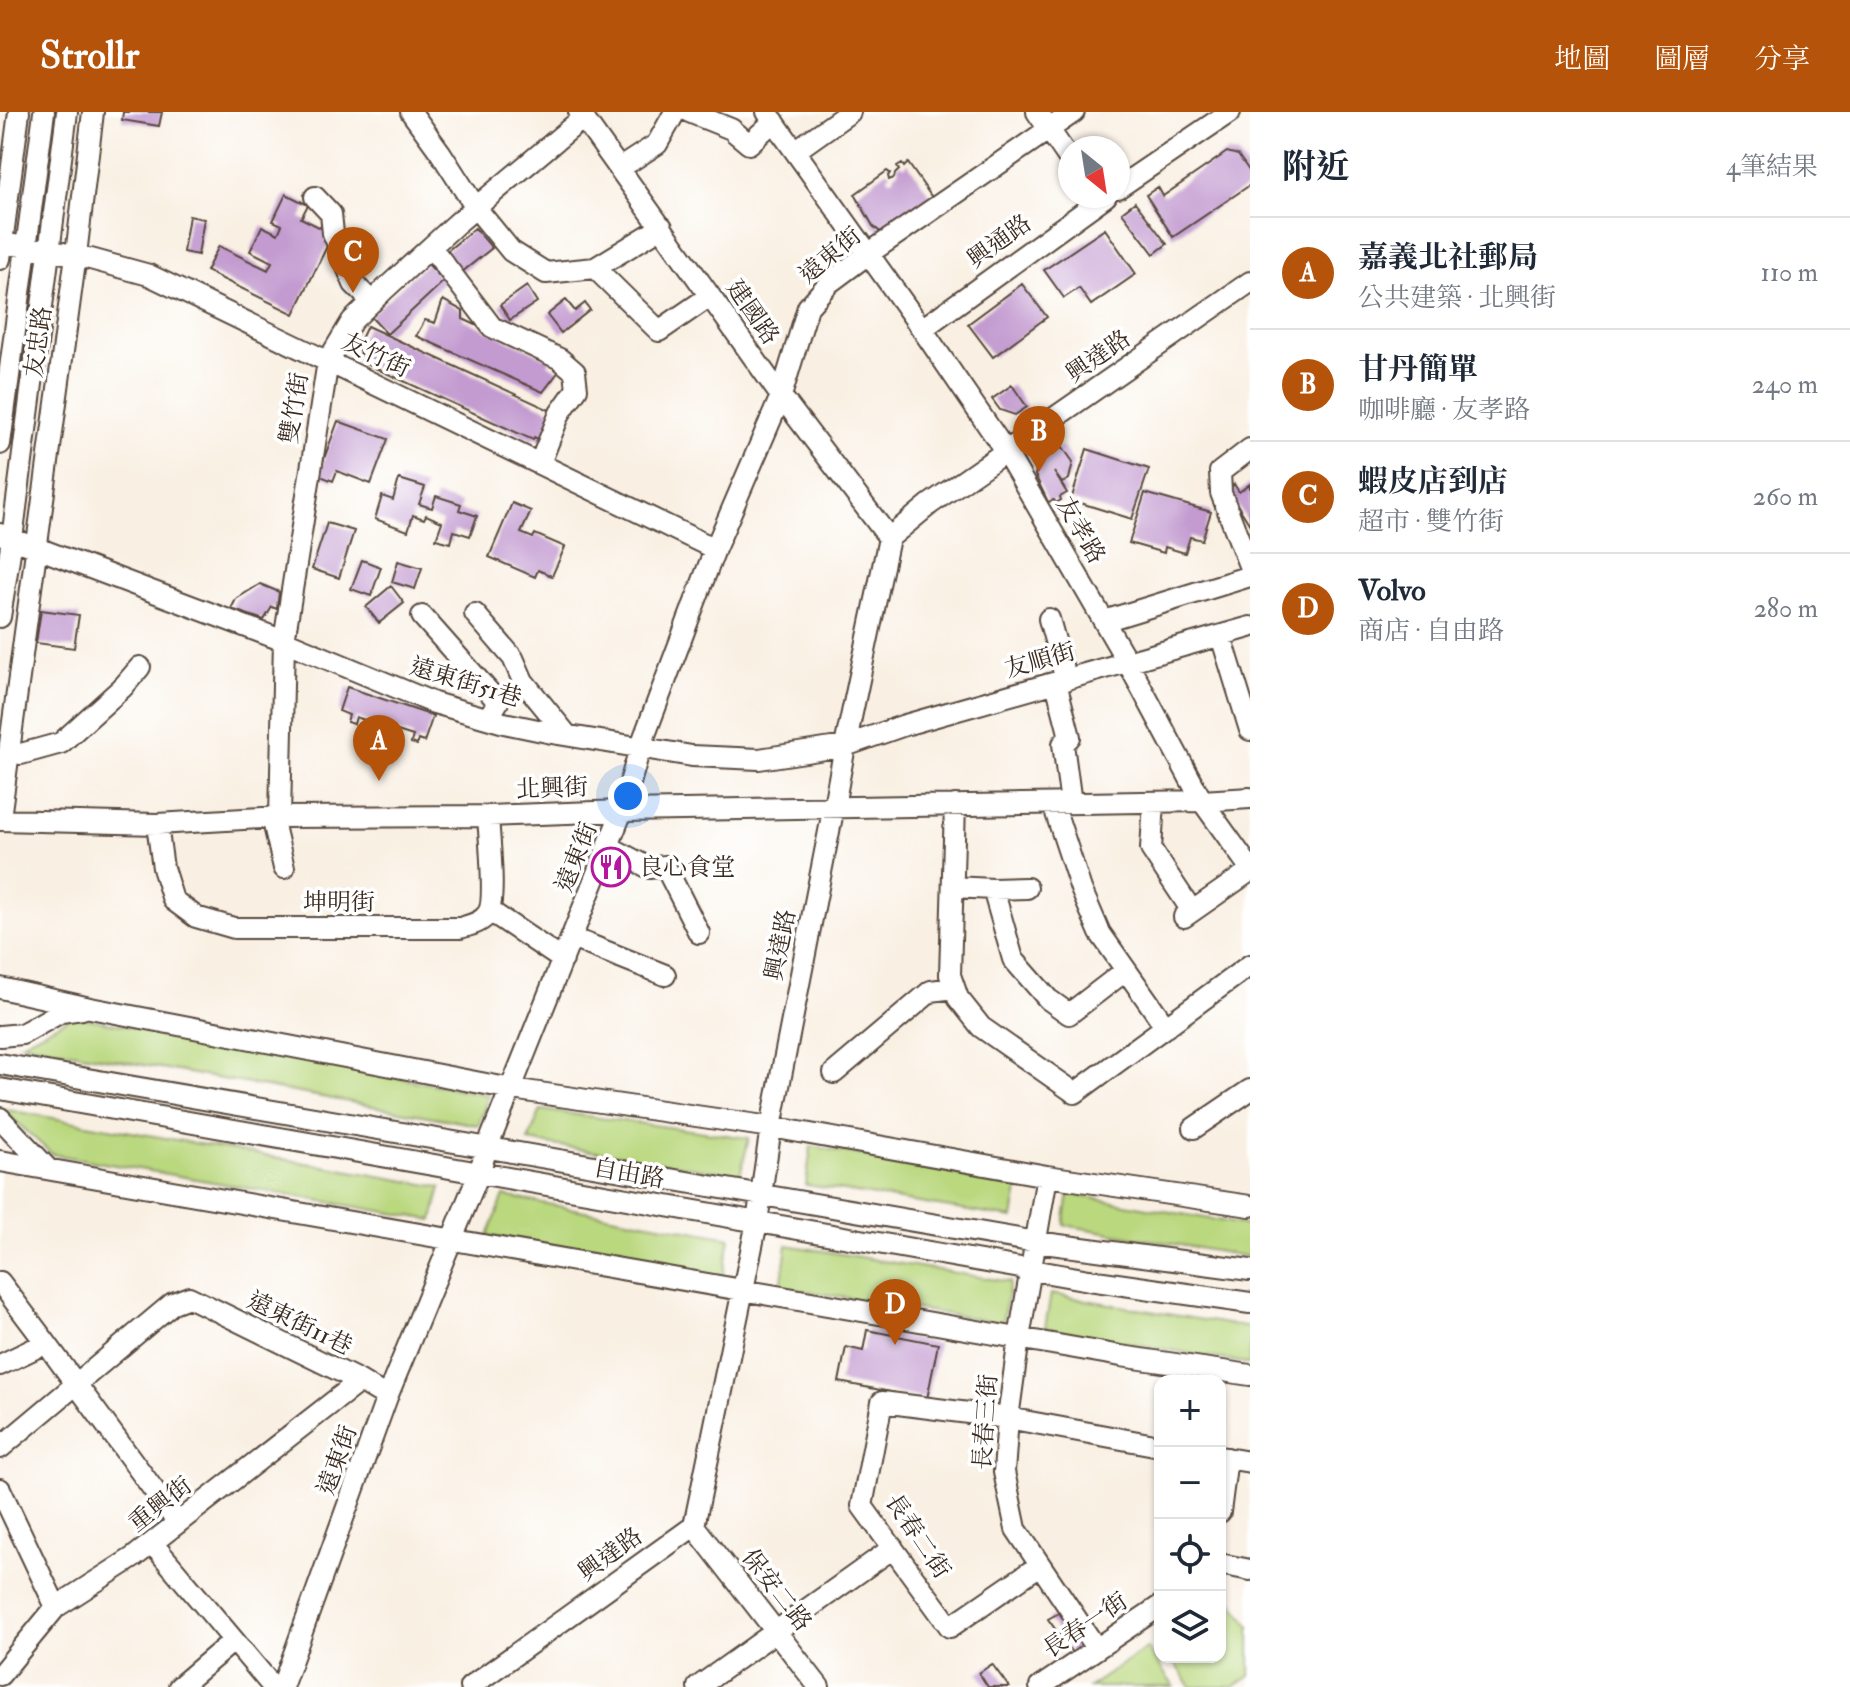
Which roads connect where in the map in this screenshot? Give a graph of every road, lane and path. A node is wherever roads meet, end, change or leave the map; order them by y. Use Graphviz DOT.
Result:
graph roads {
  1 [pos="19,112"];
  2 [pos="44,112"];
  3 [pos="67,112"];
  4 [pos="93,112"];
  5 [pos="411,112"];
  6 [pos="675,112"];
  7 [pos="689,112"];
  8 [pos="850,112"];
  9 [pos="1037,112"];
  10 [pos="1074,112"];
  11 [pos="1230,112"];
  12 [pos="582,115"];
  13 [pos="770,117"];
  14 [pos="1049,130"];
  15 [pos="1058,143"];
  16 [pos="795,151"];
  17 [pos="620,168"];
  18 [pos="6,173"];
  19 [pos="1130,180"];
  20 [pos="315,197"];
  21 [pos="476,208"];
  22 [pos="1086,208"];
  23 [pos="662,227"];
  24 [pos="27,247"];
  25 [pos="431,247"];
  26 [pos="1,251"];
  27 [pos="49,251"];
  28 [pos="868,254"];
  29 [pos="76,255"];
  30 [pos="595,268"];
  31 [pos="1250,282"];
  32 [pos="710,296"];
  33 [pos="372,302"];
  34 [pos="922,329"];
  35 [pos="328,361"];
  36 [pos="781,396"];
  37 [pos="0,444"];
  38 [pos="1250,449"];
  39 [pos="1006,452"];
  40 [pos="540,463"];
  41 [pos="6,537"];
  42 [pos="889,538"];
  43 [pos="35,548"];
  44 [pos="715,549"];
  45 [pos="1250,568"];
  46 [pos="1250,576"];
  47 [pos="475,614"];
  48 [pos="422,616"];
  49 [pos="0,617"];
  50 [pos="1049,619"];
  51 [pos="1104,621"];
  52 [pos="1250,627"];
  53 [pos="1221,636"];
  54 [pos="284,641"];
  55 [pos="1128,663"];
  56 [pos="140,667"];
  57 [pos="1061,682"];
  58 [pos="488,718"];
  59 [pos="1250,730"];
  60 [pos="567,735"];
  61 [pos="845,746"];
  62 [pos="640,748"];
  63 [pos="9,751"];
  64 [pos="1250,798"];
  65 [pos="1202,801"];
  66 [pos="1154,802"];
  67 [pos="1062,804"];
  68 [pos="955,805"];
  69 [pos="834,806"];
  70 [pos="622,811"];
  71 [pos="488,816"];
  72 [pos="276,817"];
  73 [pos="0,819"];
  74 [pos="157,824"];
  75 [pos="608,846"];
  76 [pos="284,868"];
  77 [pos="1250,870"];
  78 [pos="953,887"];
  79 [pos="1027,888"];
  80 [pos="993,889"];
  81 [pos="490,911"];
  82 [pos="699,933"];
  83 [pos="572,938"];
  84 [pos="563,960"];
  85 [pos="1250,965"];
  86 [pos="1125,971"];
  87 [pos="665,975"];
  88 [pos="0,988"];
  89 [pos="954,988"];
  90 [pos="90,1008"];
  91 [pos="1166,1027"];
  92 [pos="0,1036"];
  93 [pos="0,1064"];
  94 [pos="834,1073"];
  95 [pos="0,1089"];
  96 [pos="512,1089"];
  97 [pos="1250,1090"];
  98 [pos="0,1118"];
  99 [pos="771,1127"];
  100 [pos="1194,1128"];
  101 [pos="487,1148"];
  102 [pos="0,1161"];
  103 [pos="48,1169"];
  104 [pos="479,1173"];
  105 [pos="1047,1176"];
  106 [pos="761,1195"];
  107 [pos="1250,1206"];
  108 [pos="757,1222"];
  109 [pos="452,1239"];
  110 [pos="1036,1242"];
  111 [pos="1031,1270"];
  112 [pos="1250,1270"];
  113 [pos="0,1282"];
  114 [pos="743,1290"];
  115 [pos="1250,1303"];
  116 [pos="1019,1338"];
  117 [pos="46,1343"];
  118 [pos="0,1365"];
  119 [pos="1250,1375"];
  120 [pos="360,1381"];
  121 [pos="76,1383"];
  122 [pos="387,1397"];
  123 [pos="1008,1418"];
  124 [pos="1154,1445"];
  125 [pos="0,1448"];
  126 [pos="1226,1458"];
  127 [pos="1250,1462"];
  128 [pos="0,1489"];
  129 [pos="178,1523"];
  130 [pos="694,1526"];
  131 [pos="152,1543"];
  132 [pos="893,1548"];
  133 [pos="1040,1565"];
  134 [pos="1226,1565"];
  135 [pos="1250,1570"];
  136 [pos="56,1607"];
  137 [pos="1154,1610"];
  138 [pos="775,1630"];
  139 [pos="233,1641"];
  140 [pos="1096,1648"];
  141 [pos="0,1675"];
  142 [pos="179,1687"];
  143 [pos="273,1687"];
  144 [pos="282,1687"];
  145 [pos="470,1687"];
  146 [pos="698,1687"];
  147 [pos="819,1687"];
  148 [pos="1040,1687"];
  1 -- 18 [label="street"];
  2 -- 24 [label="street, 友忠路"];
  3 -- 27 [label="street, 友忠路"];
  4 -- 29 [label="street, 友忠路"];
  5 -- 21 [label="street"];
  6 -- 17 [label="street"];
  7 -- 13 [label="street"];
  8 -- 16 [label="street"];
  9 -- 14 [label="street"];
  10 -- 14 [label="street, 遠東街"];
  11 -- 19 [label="street"];
  12 -- 17 [label="street, 建國路"];
  12 -- 21 [label="street, 雙竹街"];
  13 -- 16 [label="street, 友孝路"];
  14 -- 15 [label="street"];
  14 -- 28 [label="street, 遠東街"];
  16 -- 28 [label="street, 友孝路"];
  17 -- 23 [label="street, 建國路"];
  18 -- 26 [label="street"];
  20 -- 33 [label="street"];
  21 -- 25 [label="street, 雙竹街"];
  21 -- 30 [label="street"];
  22 -- 34 [label="street, 興通路"];
  23 -- 30 [label="street"];
  23 -- 32 [label="street, 建國路"];
  24 -- 26 [label="street, 友竹街"];
  24 -- 27 [label="street, 友竹街"];
  24 -- 37 [label="street, 友忠路"];
  25 -- 33 [label="street, 雙竹街"];
  25 -- 40 [label="street"];
  27 -- 29 [label="street, 友竹街"];
  27 -- 41 [label="street, 友忠路"];
  28 -- 34 [label="street, 友孝路"];
  28 -- 36 [label="street, 遠東街"];
  29 -- 35 [label="street, 友竹街"];
  29 -- 43 [label="street, 友忠路"];
  30 -- 32 [label="street"];
  31 -- 39 [label="street, 興達路"];
  32 -- 36 [label="street, 建國路"];
  33 -- 35 [label="street, 雙竹街"];
  34 -- 39 [label="street, 友孝路"];
  35 -- 40 [label="street, 友竹街"];
  35 -- 54 [label="street, 雙竹街"];
  36 -- 42 [label="street, 建國路"];
  36 -- 44 [label="street, 遠東街"];
  38 -- 45 [label="street"];
  39 -- 42 [label="street, 興達路"];
  39 -- 51 [label="street, 友孝路"];
  40 -- 44 [label="street, 友竹街"];
  41 -- 43 [label="street, 遠東街51巷"];
  41 -- 49 [label="street, 友忠路"];
  42 -- 61 [label="street, 興達路"];
  43 -- 54 [label="street, 遠東街51巷"];
  43 -- 63 [label="street, 友忠路"];
  44 -- 62 [label="street, 遠東街"];
  46 -- 51 [label="street"];
  47 -- 60 [label="street"];
  48 -- 58 [label="street"];
  50 -- 57 [label="street"];
  51 -- 55 [label="street, 友孝路"];
  52 -- 53 [label="street, 友順街"];
  53 -- 55 [label="street, 友順街"];
  53 -- 59 [label="street"];
  54 -- 58 [label="street, 遠東街51巷"];
  54 -- 72 [label="street, 雙竹街"];
  55 -- 57 [label="street, 友順街"];
  55 -- 65 [label="street, 友孝路"];
  56 -- 63 [label="street"];
  57 -- 61 [label="street, 友順街"];
  57 -- 67 [label="street"];
  58 -- 60 [label="street, 遠東街51巷"];
  60 -- 62 [label="street, 遠東街51巷"];
  61 -- 62 [label="street, 友順街"];
  61 -- 69 [label="street, 興達路"];
  62 -- 70 [label="street, 遠東街"];
  63 -- 73 [label="street, 友忠路"];
  64 -- 65 [label="street, 北興街"];
  65 -- 66 [label="street, 北興街"];
  65 -- 77 [label="street, 友孝路"];
  66 -- 67 [label="street, 北興街"];
  66 -- 77 [label="street"];
  67 -- 68 [label="street, 北興街"];
  67 -- 86 [label="street"];
  68 -- 69 [label="street, 北興街"];
  68 -- 78 [label="street"];
  69 -- 70 [label="street, 北興街"];
  69 -- 99 [label="street, 興達路"];
  70 -- 71 [label="street, 北興街"];
  70 -- 75 [label="street, 遠東街"];
  71 -- 72 [label="street, 北興街"];
  71 -- 81 [label="street"];
  72 -- 74 [label="street, 北興街"];
  72 -- 76 [label="street, 雙竹街"];
  73 -- 74 [label="street, 北興街"];
  74 -- 81 [label="street, 坤明街"];
  75 -- 82 [label="street"];
  75 -- 83 [label="street, 遠東街"];
  78 -- 80 [label="street"];
  78 -- 89 [label="street"];
  79 -- 80 [label="street"];
  80 -- 86 [label="street"];
  81 -- 84 [label="street"];
  83 -- 84 [label="street, 遠東街"];
  83 -- 87 [label="street"];
  84 -- 96 [label="street, 遠東街"];
  85 -- 91 [label="street"];
  86 -- 91 [label="street"];
  88 -- 90 [label="street"];
  89 -- 91 [label="street"];
  89 -- 94 [label="street"];
  90 -- 92 [label="street"];
  90 -- 96 [label="street"];
  93 -- 101 [label="street, 自由路"];
  95 -- 104 [label="street, 自由路"];
  96 -- 99 [label="street"];
  96 -- 101 [label="street, 遠東街"];
  97 -- 100 [label="street"];
  98 -- 103 [label="street"];
  99 -- 105 [label="street"];
  99 -- 106 [label="street, 興達路"];
  101 -- 104 [label="street, 遠東街"];
  101 -- 106 [label="street, 自由路"];
  102 -- 103 [label="street"];
  103 -- 109 [label="street"];
  104 -- 108 [label="street, 自由路"];
  104 -- 109 [label="street, 遠東街"];
  105 -- 107 [label="street"];
  105 -- 110 [label="street, 長春三街"];
  106 -- 108 [label="street, 興達路"];
  106 -- 110 [label="street, 自由路"];
  108 -- 111 [label="street, 自由路"];
  108 -- 114 [label="street, 興達路"];
  109 -- 114 [label="street"];
  109 -- 122 [label="street, 遠東街"];
  110 -- 111 [label="street, 長春三街"];
  110 -- 112 [label="street, 自由路"];
  111 -- 115 [label="street, 自由路"];
  111 -- 116 [label="street, 長春三街"];
  113 -- 117 [label="street"];
  114 -- 116 [label="street"];
  114 -- 130 [label="street, 興達路"];
  116 -- 119 [label="street"];
  116 -- 123 [label="street, 長春三街"];
  117 -- 118 [label="street"];
  117 -- 121 [label="street"];
  120 -- 121 [label="street, 遠東街11巷"];
  120 -- 122 [label="street, 遠東街11巷"];
  120 -- 129 [label="street, 重興街"];
  121 -- 125 [label="street"];
  121 -- 129 [label="street"];
  122 -- 144 [label="street, 遠東街"];
  123 -- 124 [label="street, 長春二街"];
  123 -- 132 [label="street, 長春二街"];
  123 -- 133 [label="street, 長春三街"];
  126 -- 127 [label="street"];
  128 -- 136 [label="street"];
  129 -- 131 [label="street, 重興街"];
  130 -- 138 [label="street, 保安二路"];
  130 -- 145 [label="street, 興達路"];
  131 -- 136 [label="street, 重興街"];
  131 -- 139 [label="street"];
  132 -- 133 [label="street, 長春二街"];
  132 -- 138 [label="street"];
  133 -- 140 [label="street, 長春三街"];
  134 -- 135 [label="street"];
  136 -- 141 [label="street, 重興街"];
  137 -- 140 [label="street, 長春一街"];
  138 -- 146 [label="street"];
  138 -- 147 [label="street, 保安二路"];
  139 -- 142 [label="street"];
  139 -- 143 [label="street"];
  140 -- 148 [label="street, 長春一街"];
}
